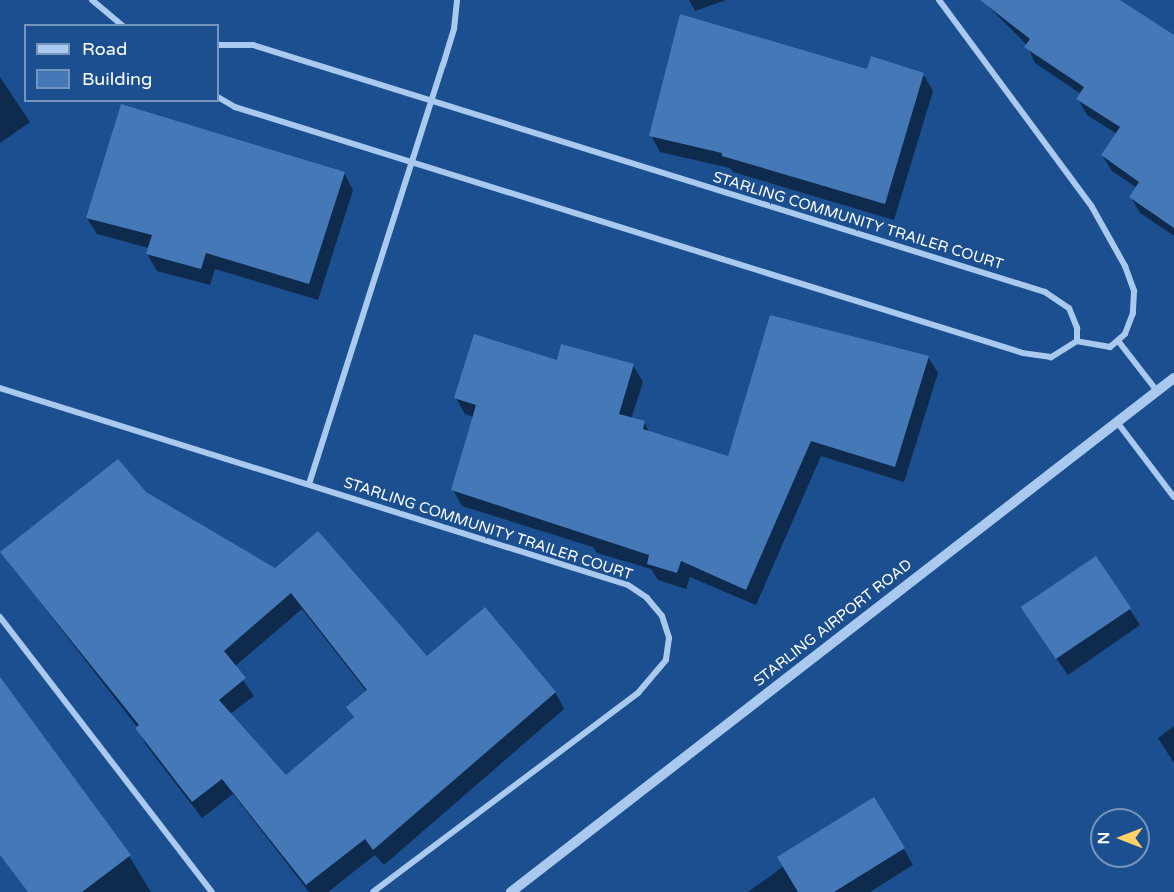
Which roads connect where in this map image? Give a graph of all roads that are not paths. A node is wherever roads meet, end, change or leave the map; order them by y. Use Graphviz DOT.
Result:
graph roads {
  1 [pos="92,0"];
  2 [pos="457,0"];
  3 [pos="939,0"];
  4 [pos="121,24"];
  5 [pos="219,45"];
  6 [pos="219,98"];
  7 [pos="432,101"];
  8 [pos="412,162"];
  9 [pos="1077,340"];
  10 [pos="1119,342"];
  11 [pos="1174,378"];
  12 [pos="0,388"];
  13 [pos="1157,391"];
  14 [pos="1117,422"];
  15 [pos="309,484"];
  16 [pos="1174,496"];
  17 [pos="0,617"];
  18 [pos="213,892"];
  19 [pos="373,892"];
  20 [pos="511,892"];
  1 -- 4 [label="street"];
  2 -- 7 [label="street"];
  3 -- 10 [label="street"];
  5 -- 7 [label="street, STARLING COMMUNITY TRAILER COURT"];
  6 -- 8 [label="street"];
  7 -- 8 [label="street"];
  7 -- 9 [label="street, STARLING COMMUNITY TRAILER COURT"];
  8 -- 9 [label="street"];
  8 -- 15 [label="street"];
  9 -- 10 [label="street"];
  10 -- 13 [label="street"];
  11 -- 13 [label="street, STARLING AIRPORT ROAD"];
  12 -- 15 [label="street, STARLING COMMUNITY TRAILER COURT"];
  13 -- 14 [label="street, STARLING AIRPORT ROAD"];
  14 -- 16 [label="street"];
  14 -- 20 [label="street, STARLING AIRPORT ROAD"];
  15 -- 19 [label="street, STARLING COMMUNITY TRAILER COURT"];
  17 -- 18 [label="street"];
}
